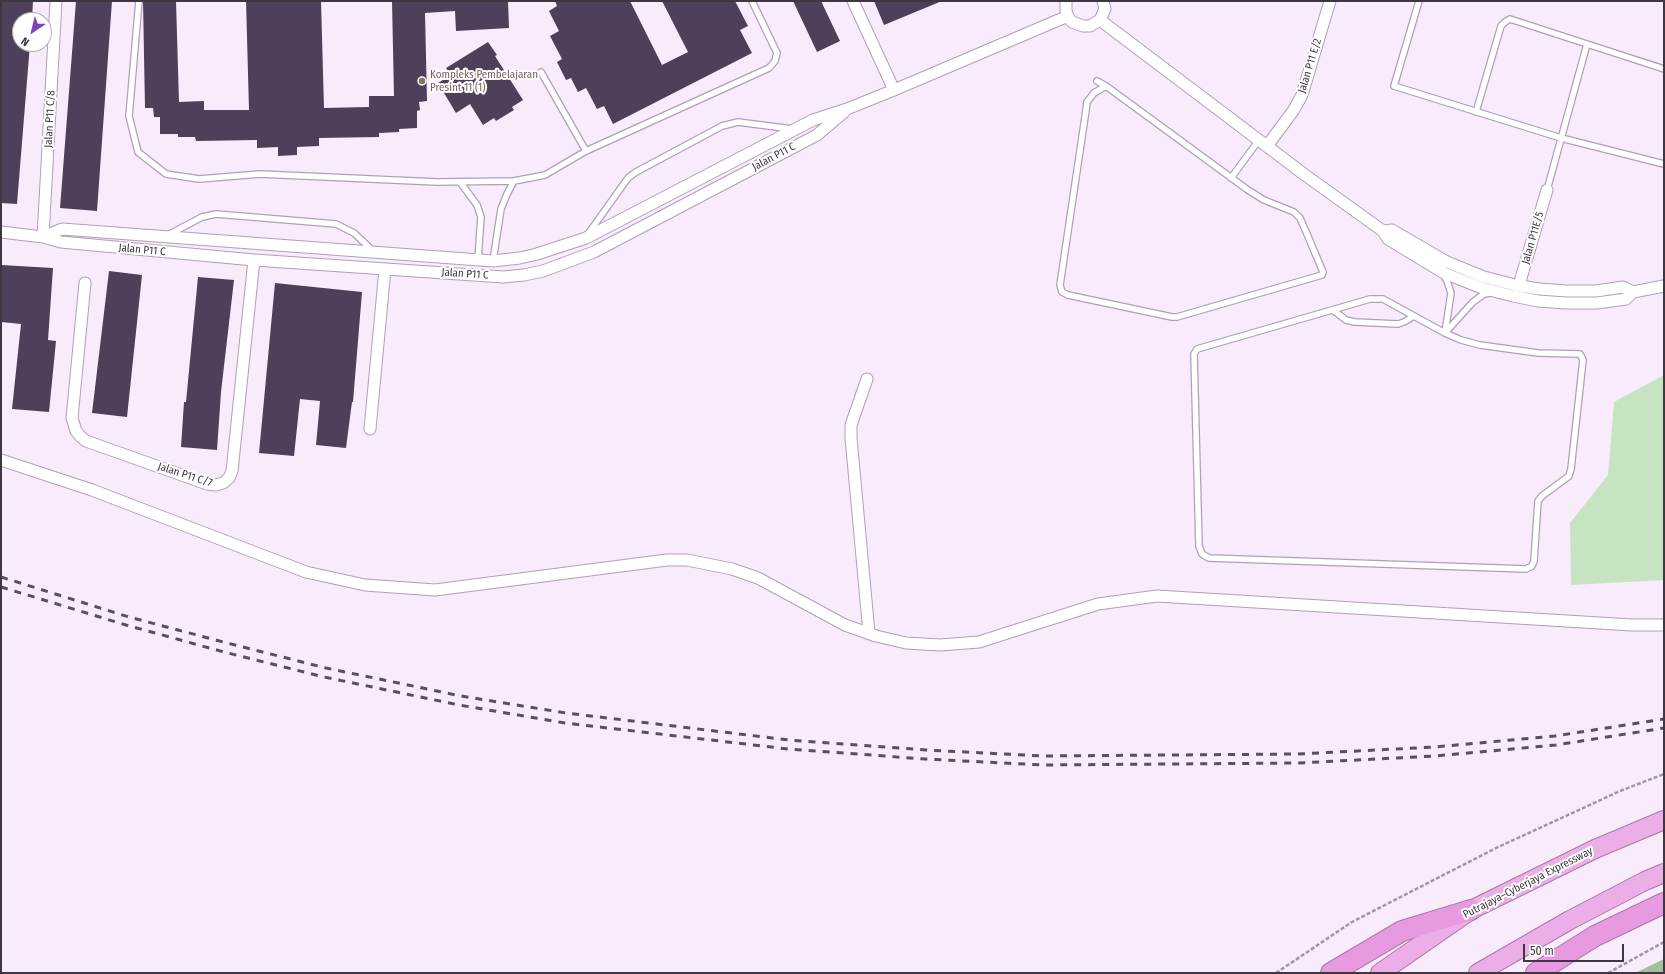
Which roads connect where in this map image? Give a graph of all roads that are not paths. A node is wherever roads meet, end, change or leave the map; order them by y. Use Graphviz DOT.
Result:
graph roads {
  1 [pos="56,1"];
  2 [pos="139,1"];
  3 [pos="752,1"];
  4 [pos="853,1"];
  5 [pos="1066,1"];
  6 [pos="1103,1"];
  7 [pos="1330,1"];
  8 [pos="1419,1"];
  9 [pos="1068,16"];
  10 [pos="1100,20"];
  11 [pos="1587,44"];
  12 [pos="1664,69"];
  13 [pos="541,72"];
  14 [pos="1097,81"];
  15 [pos="1106,86"];
  16 [pos="894,90"];
  17 [pos="847,109"];
  18 [pos="1476,112"];
  19 [pos="795,129"];
  20 [pos="1561,138"];
  21 [pos="1263,143"];
  22 [pos="586,151"];
  23 [pos="1664,164"];
  24 [pos="1231,178"];
  25 [pos="514,181"];
  26 [pos="460,182"];
  27 [pos="1546,190"];
  28 [pos="1384,231"];
  29 [pos="1,232"];
  30 [pos="43,236"];
  31 [pos="166,236"];
  32 [pos="586,238"];
  33 [pos="374,251"];
  34 [pos="478,259"];
  35 [pos="254,260"];
  36 [pos="493,261"];
  37 [pos="385,268"];
  38 [pos="1441,271"];
  39 [pos="85,283"];
  40 [pos="1519,286"];
  41 [pos="1664,286"];
  42 [pos="1496,292"];
  43 [pos="1633,292"];
  44 [pos="1333,310"];
  45 [pos="1414,316"];
  46 [pos="1445,333"];
  47 [pos="867,379"];
  48 [pos="370,429"];
  49 [pos="1,460"];
  50 [pos="1664,625"];
  51 [pos="869,634"];
  52 [pos="1664,820"];
  53 [pos="1664,873"];
  54 [pos="1664,903"];
  55 [pos="1471,910"];
  56 [pos="1331,973"];
  57 [pos="1380,973"];
  58 [pos="1478,973"];
  59 [pos="1536,973"];
  1 -- 30 [label="street, Jalan P11 C/8"];
  2 -- 26 [label="lane"];
  3 -- 22 [label="lane"];
  4 -- 16 [label="street"];
  5 -- 9 [label="street"];
  6 -- 10 [label="street"];
  7 -- 21 [label="street, Jalan P11 E/2"];
  8 -- 18 [label="lane"];
  9 -- 10 [label="street"];
  9 -- 16 [label="street, Jalan P11 C"];
  10 -- 21 [label="street"];
  11 -- 12 [label="lane"];
  11 -- 18 [label="lane"];
  11 -- 20 [label="lane"];
  13 -- 22 [label="lane"];
  14 -- 15 [label="lane"];
  15 -- 24 [label="lane"];
  15 -- 24 [label="lane"];
  16 -- 17 [label="street, Jalan P11 C"];
  17 -- 19 [label="street, Jalan P11 C"];
  17 -- 37 [label="street, Jalan P11 C"];
  18 -- 20 [label="lane"];
  19 -- 32 [label="street, Jalan P11 C"];
  19 -- 32 [label="lane"];
  20 -- 23 [label="lane"];
  20 -- 27 [label="lane"];
  21 -- 24 [label="lane"];
  21 -- 28 [label="street"];
  22 -- 25 [label="lane"];
  25 -- 26 [label="lane"];
  25 -- 36 [label="lane"];
  26 -- 34 [label="lane"];
  27 -- 40 [label="street, Jalan P11E/5"];
  28 -- 38 [label="street"];
  28 -- 40 [label="street"];
  29 -- 30 [label="street, Jalan P11 C"];
  30 -- 31 [label="street, Jalan P11 C"];
  30 -- 35 [label="street, Jalan P11 C"];
  31 -- 33 [label="street, Jalan P11 C"];
  31 -- 33 [label="lane"];
  32 -- 36 [label="street, Jalan P11 C"];
  33 -- 34 [label="street, Jalan P11 C"];
  34 -- 36 [label="street, Jalan P11 C"];
  35 -- 37 [label="street, Jalan P11 C"];
  35 -- 39 [label="street, Jalan P11 C/7"];
  37 -- 48 [label="street"];
  38 -- 42 [label="street"];
  38 -- 46 [label="lane"];
  40 -- 43 [label="street"];
  41 -- 43 [label="street"];
  42 -- 43 [label="street"];
  42 -- 46 [label="lane"];
  44 -- 45 [label="lane"];
  44 -- 45 [label="lane"];
  44 -- 46 [label="lane"];
  45 -- 46 [label="lane"];
  47 -- 51 [label="street"];
  49 -- 51 [label="street"];
  50 -- 51 [label="street"];
  52 -- 55 [label="highway, Putrajaya–Cyberjaya Expressway"];
  53 -- 58 [label="highway"];
  54 -- 59 [label="highway"];
  55 -- 56 [label="highway"];
  55 -- 57 [label="highway, Putrajaya–Cyberjaya Expressway"];
}
